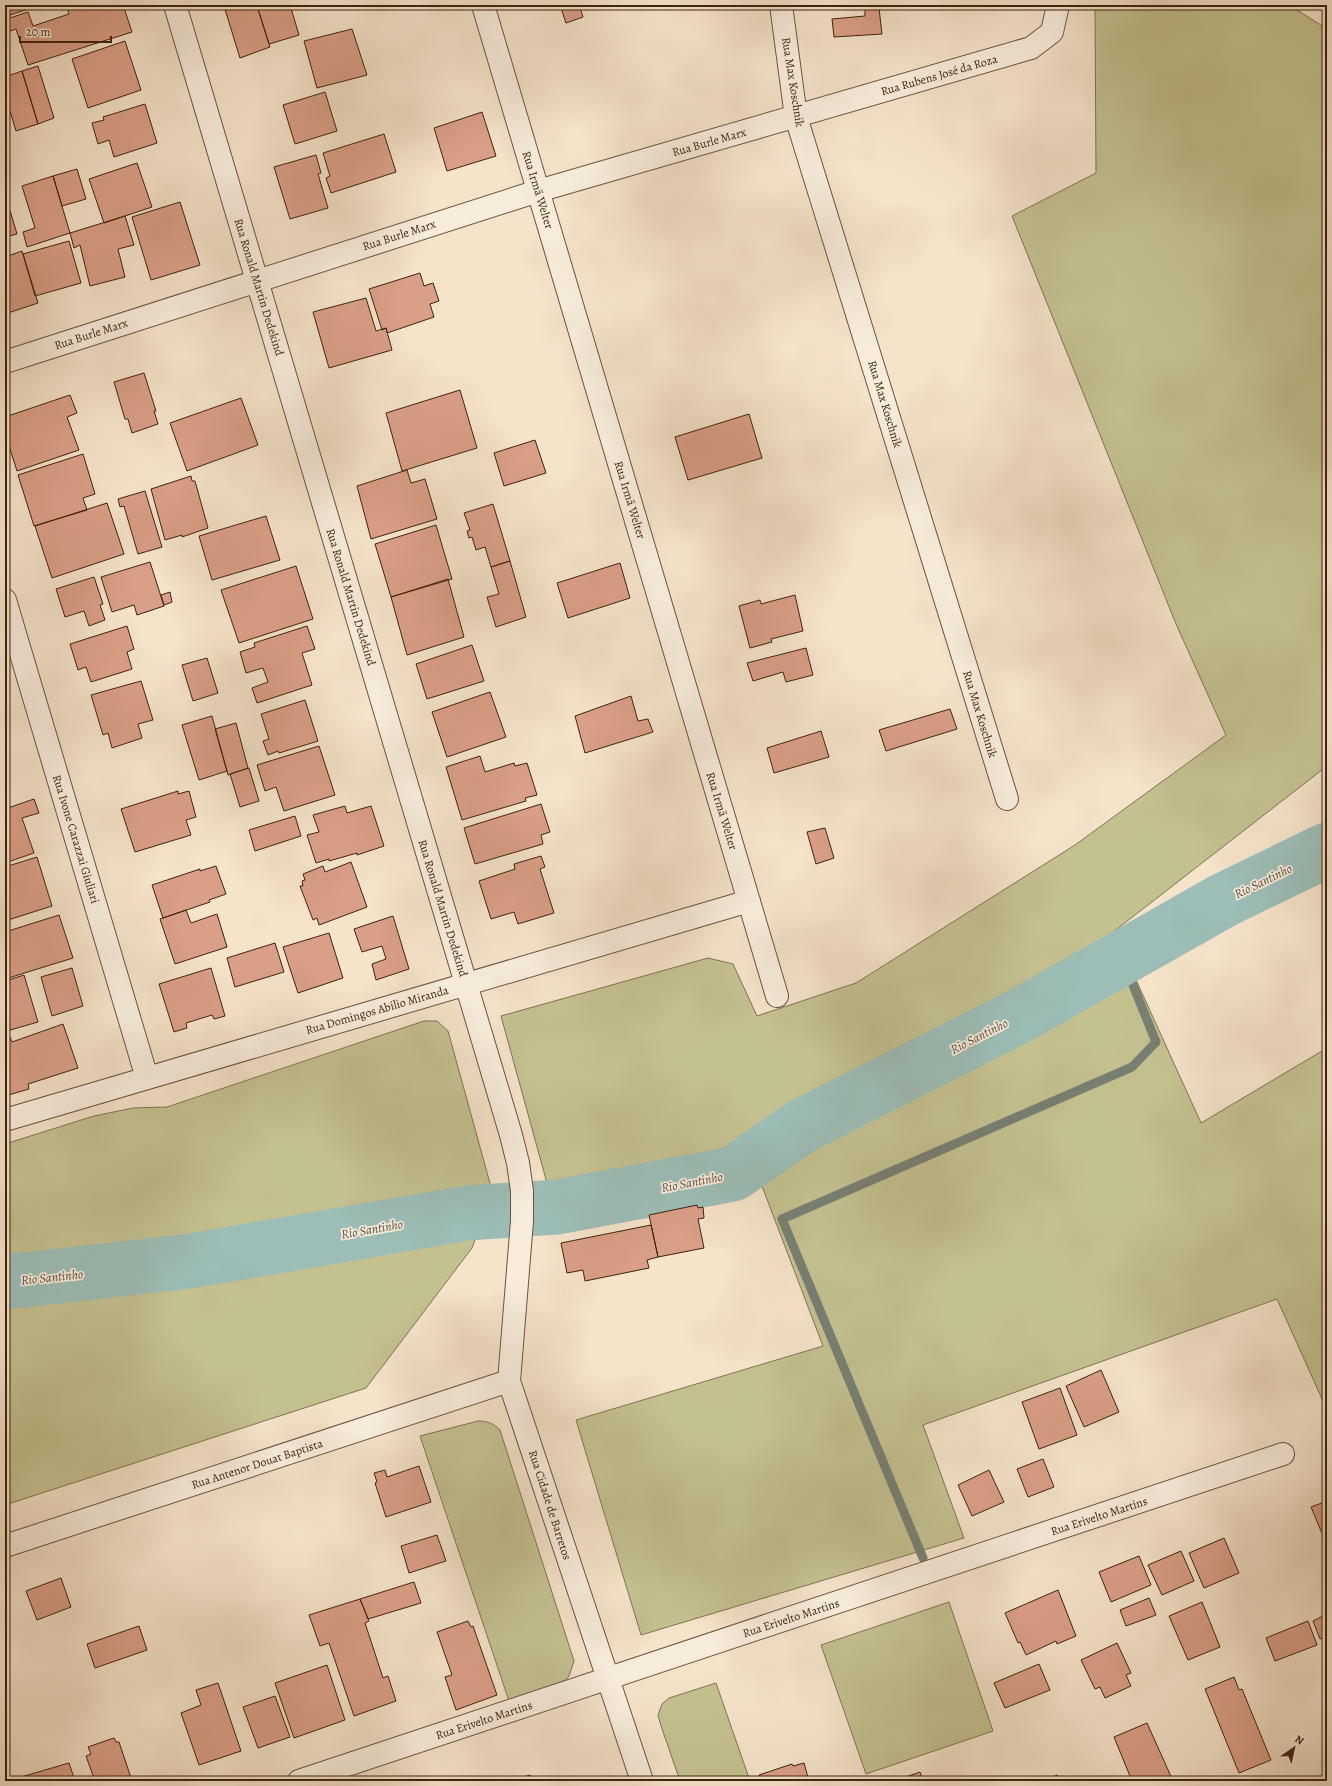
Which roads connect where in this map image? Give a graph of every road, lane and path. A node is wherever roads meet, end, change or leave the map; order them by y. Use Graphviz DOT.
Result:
graph roads {
  1 [pos="175,5"];
  2 [pos="483,5"];
  3 [pos="781,5"];
  4 [pos="1058,5"];
  5 [pos="796,116"];
  6 [pos="538,191"];
  7 [pos="257,280"];
  8 [pos="5,362"];
  9 [pos="5,600"];
  10 [pos="1007,800"];
  11 [pos="749,901"];
  12 [pos="466,984"];
  13 [pos="777,996"];
  14 [pos="147,1078"];
  15 [pos="5,1120"];
  16 [pos="522,1221"];
  17 [pos="509,1381"];
  18 [pos="1283,1454"];
  19 [pos="5,1546"];
  20 [pos="608,1679"];
  21 [pos="300,1781"];
  22 [pos="642,1781"];
  1 -- 7 [label="street, Rua Ronald Martin Dedekind"];
  2 -- 6 [label="street, Rua Irmã Welter"];
  3 -- 5 [label="street, Rua Max Koschnik"];
  4 -- 5 [label="street, Rua Rubens José da Roza"];
  5 -- 6 [label="street, Rua Burle Marx"];
  5 -- 10 [label="street, Rua Max Koschnik"];
  6 -- 7 [label="street, Rua Burle Marx"];
  6 -- 11 [label="street, Rua Irmã Welter"];
  7 -- 8 [label="street, Rua Burle Marx"];
  7 -- 12 [label="street, Rua Ronald Martin Dedekind"];
  9 -- 14 [label="street, Rua Ivone Carazzai Giuliari"];
  11 -- 12 [label="street, Rua Domingos Abílio Miranda"];
  11 -- 13 [label="street, Rua Irmã Welter"];
  12 -- 14 [label="street, Rua Domingos Abílio Miranda"];
  12 -- 16 [label="street, Rua Ronald Martin Dedekind"];
  14 -- 15 [label="street, Rua Domingos Abílio Miranda"];
  16 -- 17 [label="street, Rua Cidade de Barretos"];
  17 -- 19 [label="street, Rua Antenor Douat Baptista"];
  17 -- 20 [label="street, Rua Cidade de Barretos"];
  18 -- 20 [label="street, Rua Erivelto Martins"];
  20 -- 21 [label="street, Rua Erivelto Martins"];
  20 -- 22 [label="street, Rua Cidade de Barretos"];
}
